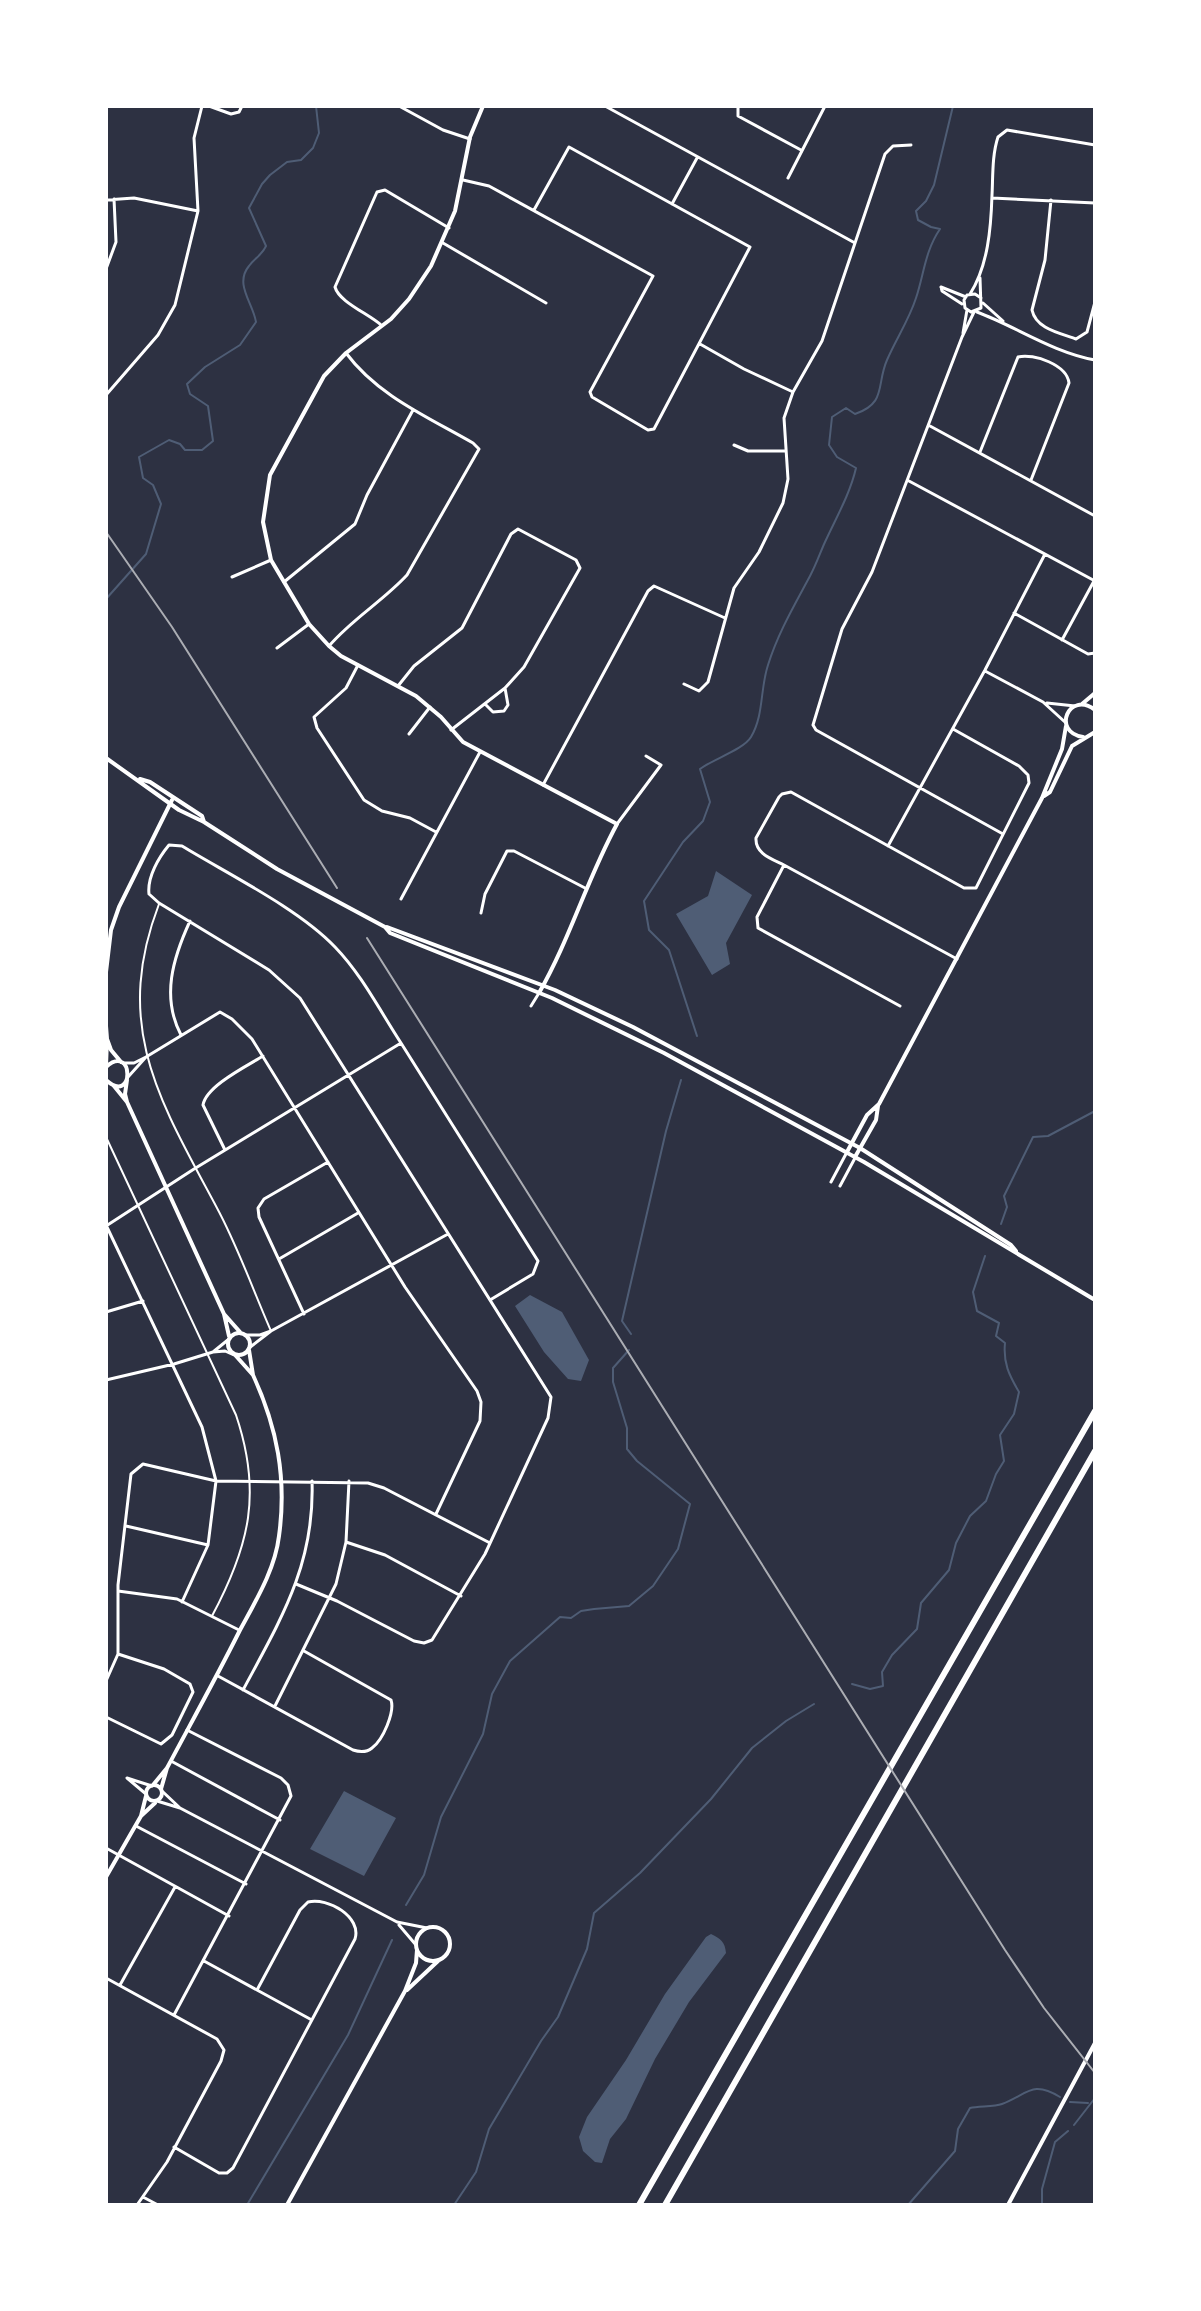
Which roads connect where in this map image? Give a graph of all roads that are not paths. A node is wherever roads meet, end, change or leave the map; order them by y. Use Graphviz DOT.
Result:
graph roads {
  1 [pos="202,106"];
  2 [pos="209,106"];
  3 [pos="242,106"];
  4 [pos="399,106"];
  5 [pos="483,106"];
  6 [pos="605,106"];
  7 [pos="738,106"];
  8 [pos="825,106"];
  9 [pos="470,139"];
  10 [pos="911,145"];
  11 [pos="1095,145"];
  12 [pos="801,150"];
  13 [pos="698,157"];
  14 [pos="788,178"];
  15 [pos="463,180"];
  16 [pos="992,198"];
  17 [pos="114,199"];
  18 [pos="106,200"];
  19 [pos="1051,200"];
  20 [pos="1095,203"];
  21 [pos="672,204"];
  22 [pos="534,210"];
  23 [pos="198,211"];
  24 [pos="449,228"];
  25 [pos="443,243"];
  26 [pos="855,243"];
  27 [pos="106,269"];
  28 [pos="980,278"];
  29 [pos="968,295"];
  30 [pos="982,301"];
  31 [pos="1095,302"];
  32 [pos="546,303"];
  33 [pos="965,308"];
  34 [pos="976,312"];
  35 [pos="1006,324"];
  36 [pos="383,327"];
  37 [pos="1088,328"];
  38 [pos="1094,330"];
  39 [pos="962,337"];
  40 [pos="700,344"];
  41 [pos="346,353"];
  42 [pos="1095,360"];
  43 [pos="793,392"];
  44 [pos="106,395"];
  45 [pos="413,410"];
  46 [pos="930,426"];
  47 [pos="734,445"];
  48 [pos="785,451"];
  49 [pos="980,452"];
  50 [pos="1031,480"];
  51 [pos="909,481"];
  52 [pos="1095,516"];
  53 [pos="1045,554"];
  54 [pos="271,560"];
  55 [pos="232,577"];
  56 [pos="1095,581"];
  57 [pos="284,583"];
  58 [pos="1014,613"];
  59 [pos="725,618"];
  60 [pos="309,624"];
  61 [pos="1062,640"];
  62 [pos="329,646"];
  63 [pos="277,648"];
  64 [pos="1095,653"];
  65 [pos="358,665"];
  66 [pos="985,670"];
  67 [pos="684,684"];
  68 [pos="398,686"];
  69 [pos="505,688"];
  70 [pos="1095,693"];
  71 [pos="1043,702"];
  72 [pos="485,704"];
  73 [pos="1082,704"];
  74 [pos="1075,706"];
  75 [pos="430,707"];
  76 [pos="1095,710"];
  77 [pos="1066,724"];
  78 [pos="953,729"];
  79 [pos="451,730"];
  80 [pos="1095,732"];
  81 [pos="409,734"];
  82 [pos="1085,737"];
  83 [pos="480,752"];
  84 [pos="646,756"];
  85 [pos="106,758"];
  86 [pos="543,785"];
  87 [pos="919,788"];
  88 [pos="1042,798"];
  89 [pos="172,801"];
  90 [pos="617,824"];
  91 [pos="436,832"];
  92 [pos="1003,834"];
  93 [pos="888,846"];
  94 [pos="784,865"];
  95 [pos="585,888"];
  96 [pos="401,899"];
  97 [pos="159,903"];
  98 [pos="481,913"];
  99 [pos="190,921"];
  100 [pos="385,927"];
  101 [pos="957,959"];
  102 [pos="106,972"];
  103 [pos="543,986"];
  104 [pos="539,993"];
  105 [pos="531,1006"];
  106 [pos="900,1006"];
  107 [pos="106,1026"];
  108 [pos="181,1035"];
  109 [pos="107,1039"];
  110 [pos="401,1043"];
  111 [pos="263,1056"];
  112 [pos="146,1057"];
  113 [pos="123,1063"];
  114 [pos="106,1067"];
  115 [pos="348,1076"];
  116 [pos="128,1077"];
  117 [pos="108,1083"];
  118 [pos="127,1102"];
  119 [pos="879,1104"];
  120 [pos="296,1108"];
  121 [pos="106,1137"];
  122 [pos="852,1144"];
  123 [pos="860,1148"];
  124 [pos="225,1150"];
  125 [pos="847,1152"];
  126 [pos="855,1157"];
  127 [pos="328,1162"];
  128 [pos="194,1169"];
  129 [pos="831,1182"];
  130 [pos="840,1186"];
  131 [pos="165,1187"];
  132 [pos="137,1205"];
  133 [pos="359,1212"];
  134 [pos="106,1226"];
  135 [pos="448,1234"];
  136 [pos="1017,1253"];
  137 [pos="279,1259"];
  138 [pos="391,1266"];
  139 [pos="490,1300"];
  140 [pos="1095,1300"];
  141 [pos="143,1301"];
  142 [pos="106,1312"];
  143 [pos="224,1314"];
  144 [pos="304,1314"];
  145 [pos="271,1331"];
  146 [pos="243,1334"];
  147 [pos="229,1339"];
  148 [pos="249,1348"];
  149 [pos="213,1352"];
  150 [pos="207,1354"];
  151 [pos="234,1355"];
  152 [pos="174,1364"];
  153 [pos="253,1375"];
  154 [pos="106,1380"];
  155 [pos="1095,1411"];
  156 [pos="1095,1451"];
  157 [pos="216,1481"];
  158 [pos="283,1481"];
  159 [pos="312,1481"];
  160 [pos="349,1481"];
  161 [pos="249,1482"];
  162 [pos="436,1514"];
  163 [pos="126,1526"];
  164 [pos="346,1542"];
  165 [pos="490,1543"];
  166 [pos="208,1545"];
  167 [pos="296,1584"];
  168 [pos="118,1591"];
  169 [pos="461,1596"];
  170 [pos="330,1598"];
  171 [pos="182,1602"];
  172 [pos="212,1617"];
  173 [pos="240,1631"];
  174 [pos="304,1651"];
  175 [pos="118,1654"];
  176 [pos="217,1676"];
  177 [pos="106,1681"];
  178 [pos="243,1690"];
  179 [pos="275,1707"];
  180 [pos="106,1717"];
  181 [pos="187,1730"];
  182 [pos="171,1761"];
  183 [pos="167,1768"];
  184 [pos="152,1786"];
  185 [pos="162,1791"];
  186 [pos="146,1794"];
  187 [pos="157,1801"];
  188 [pos="180,1808"];
  189 [pos="141,1816"];
  190 [pos="280,1820"];
  191 [pos="136,1825"];
  192 [pos="106,1848"];
  193 [pos="262,1853"];
  194 [pos="118,1855"];
  195 [pos="106,1877"];
  196 [pos="246,1884"];
  197 [pos="175,1887"];
  198 [pos="229,1916"];
  199 [pos="397,1922"];
  200 [pos="427,1928"];
  201 [pos="417,1948"];
  202 [pos="441,1958"];
  203 [pos="204,1961"];
  204 [pos="106,1978"];
  205 [pos="120,1986"];
  206 [pos="257,1990"];
  207 [pos="405,1991"];
  208 [pos="174,2015"];
  209 [pos="311,2019"];
  210 [pos="1095,2043"];
  211 [pos="174,2147"];
  212 [pos="143,2197"];
  213 [pos="137,2205"];
  214 [pos="158,2205"];
  215 [pos="287,2205"];
  216 [pos="639,2205"];
  217 [pos="665,2205"];
  218 [pos="1008,2205"];
  1 -- 23 [label="street"];
  2 -- 3 [label="street"];
  4 -- 9 [label="street"];
  5 -- 9 [label="street"];
  6 -- 13 [label="street"];
  7 -- 12 [label="street"];
  8 -- 12 [label="street"];
  9 -- 15 [label="street"];
  10 -- 26 [label="street"];
  11 -- 16 [label="street"];
  12 -- 14 [label="street"];
  13 -- 21 [label="street"];
  13 -- 26 [label="street"];
  15 -- 22 [label="street"];
  15 -- 24 [label="street"];
  16 -- 19 [label="street"];
  16 -- 28 [label="street"];
  17 -- 18 [label="street"];
  17 -- 23 [label="street"];
  17 -- 27 [label="street"];
  19 -- 20 [label="street"];
  19 -- 37 [label="street"];
  21 -- 22 [label="street"];
  21 -- 40 [label="street"];
  22 -- 40 [label="street"];
  23 -- 44 [label="street"];
  24 -- 25 [label="street"];
  24 -- 36 [label="street"];
  25 -- 32 [label="street"];
  25 -- 36 [label="street"];
  26 -- 43 [label="street"];
  28 -- 29 [label="street"];
  28 -- 30 [label="street"];
  29 -- 30 [label="street"];
  29 -- 33 [label="street"];
  29 -- 33 [label="street"];
  30 -- 34 [label="street"];
  30 -- 35 [label="street"];
  31 -- 37 [label="street"];
  33 -- 34 [label="street"];
  33 -- 39 [label="street"];
  34 -- 35 [label="street"];
  34 -- 39 [label="street"];
  35 -- 42 [label="street"];
  36 -- 41 [label="street"];
  37 -- 38 [label="lane"];
  39 -- 46 [label="street"];
  40 -- 43 [label="street"];
  41 -- 45 [label="street"];
  41 -- 54 [label="street"];
  43 -- 48 [label="street"];
  45 -- 57 [label="street"];
  45 -- 62 [label="street"];
  46 -- 49 [label="street"];
  46 -- 51 [label="street"];
  47 -- 48 [label="street"];
  48 -- 59 [label="street"];
  49 -- 50 [label="street"];
  49 -- 50 [label="street"];
  50 -- 52 [label="street"];
  51 -- 53 [label="street"];
  51 -- 87 [label="street"];
  53 -- 56 [label="street"];
  53 -- 58 [label="street"];
  54 -- 55 [label="street"];
  54 -- 57 [label="street"];
  56 -- 61 [label="street"];
  57 -- 60 [label="street"];
  58 -- 61 [label="street"];
  58 -- 66 [label="street"];
  59 -- 67 [label="street"];
  59 -- 86 [label="street"];
  60 -- 62 [label="street"];
  60 -- 63 [label="street"];
  61 -- 64 [label="street"];
  62 -- 65 [label="street"];
  65 -- 68 [label="street"];
  65 -- 91 [label="street"];
  66 -- 71 [label="street"];
  66 -- 78 [label="street"];
  68 -- 69 [label="street"];
  68 -- 75 [label="street"];
  69 -- 72 [label="street"];
  69 -- 72 [label="street"];
  70 -- 73 [label="street"];
  71 -- 74 [label="street"];
  71 -- 77 [label="street"];
  72 -- 79 [label="street"];
  73 -- 74 [label="street"];
  73 -- 76 [label="street"];
  74 -- 77 [label="street"];
  75 -- 79 [label="street"];
  75 -- 81 [label="street"];
  77 -- 82 [label="street"];
  77 -- 88 [label="street"];
  78 -- 87 [label="street"];
  78 -- 92 [label="street"];
  79 -- 83 [label="street"];
  80 -- 82 [label="street"];
  82 -- 88 [label="street"];
  83 -- 86 [label="street"];
  83 -- 91 [label="street"];
  84 -- 90 [label="street"];
  85 -- 89 [label="street"];
  86 -- 90 [label="street"];
  87 -- 92 [label="street"];
  87 -- 93 [label="street"];
  88 -- 101 [label="street"];
  89 -- 100 [label="street"];
  89 -- 102 [label="street"];
  90 -- 95 [label="street"];
  91 -- 96 [label="street"];
  92 -- 93 [label="street"];
  93 -- 94 [label="street"];
  94 -- 101 [label="street"];
  94 -- 106 [label="street"];
  95 -- 98 [label="street"];
  95 -- 103 [label="street"];
  97 -- 99 [label="street"];
  97 -- 110 [label="street"];
  97 -- 112 [label="lane"];
  99 -- 108 [label="street"];
  99 -- 115 [label="street"];
  100 -- 103 [label="street"];
  100 -- 104 [label="street"];
  101 -- 119 [label="street"];
  103 -- 104 [label="street"];
  103 -- 122 [label="street"];
  104 -- 105 [label="street"];
  104 -- 125 [label="street"];
  107 -- 109 [label="street"];
  108 -- 111 [label="street"];
  108 -- 112 [label="street"];
  109 -- 113 [label="street"];
  109 -- 114 [label="street"];
  110 -- 115 [label="street"];
  110 -- 139 [label="street"];
  111 -- 120 [label="street"];
  111 -- 124 [label="street"];
  112 -- 113 [label="street"];
  112 -- 116 [label="street"];
  112 -- 128 [label="lane"];
  113 -- 114 [label="street"];
  113 -- 116 [label="street"];
  115 -- 120 [label="street"];
  115 -- 135 [label="street"];
  116 -- 117 [label="street"];
  116 -- 118 [label="street"];
  117 -- 118 [label="street"];
  118 -- 131 [label="street"];
  119 -- 122 [label="street"];
  119 -- 123 [label="street"];
  120 -- 124 [label="street"];
  120 -- 127 [label="street"];
  121 -- 132 [label="lane"];
  122 -- 123 [label="street"];
  122 -- 125 [label="street"];
  123 -- 126 [label="street"];
  123 -- 136 [label="street"];
  124 -- 128 [label="street"];
  125 -- 126 [label="street"];
  125 -- 129 [label="street"];
  126 -- 130 [label="street"];
  126 -- 136 [label="street"];
  127 -- 133 [label="street"];
  127 -- 137 [label="street"];
  128 -- 131 [label="street"];
  128 -- 145 [label="lane"];
  131 -- 132 [label="street"];
  131 -- 143 [label="street"];
  132 -- 134 [label="street"];
  132 -- 150 [label="lane"];
  133 -- 137 [label="street"];
  133 -- 138 [label="street"];
  134 -- 141 [label="street"];
  135 -- 138 [label="street"];
  135 -- 139 [label="street"];
  136 -- 140 [label="street"];
  137 -- 144 [label="street"];
  138 -- 144 [label="street"];
  138 -- 162 [label="street"];
  139 -- 165 [label="street"];
  141 -- 142 [label="street"];
  141 -- 152 [label="street"];
  143 -- 146 [label="street"];
  143 -- 147 [label="street"];
  144 -- 145 [label="street"];
  145 -- 146 [label="street"];
  145 -- 148 [label="street"];
  146 -- 147 [label="street"];
  146 -- 148 [label="street"];
  147 -- 149 [label="street"];
  147 -- 151 [label="street"];
  148 -- 151 [label="street"];
  148 -- 153 [label="street"];
  149 -- 150 [label="street"];
  149 -- 151 [label="street"];
  150 -- 152 [label="street"];
  150 -- 161 [label="lane"];
  151 -- 153 [label="street"];
  152 -- 154 [label="street"];
  152 -- 157 [label="street"];
  153 -- 158 [label="street"];
  155 -- 216 [label="highway"];
  156 -- 217 [label="highway"];
  157 -- 161 [label="street"];
  157 -- 163 [label="street"];
  157 -- 166 [label="street"];
  158 -- 159 [label="street"];
  158 -- 161 [label="street"];
  158 -- 173 [label="street"];
  159 -- 160 [label="street"];
  159 -- 167 [label="street"];
  160 -- 162 [label="street"];
  160 -- 164 [label="street"];
  161 -- 172 [label="lane"];
  162 -- 165 [label="street"];
  163 -- 166 [label="street"];
  163 -- 168 [label="street"];
  164 -- 169 [label="street"];
  164 -- 170 [label="street"];
  165 -- 169 [label="street"];
  166 -- 171 [label="street"];
  167 -- 170 [label="street"];
  167 -- 178 [label="street"];
  168 -- 171 [label="street"];
  168 -- 175 [label="street"];
  169 -- 170 [label="street"];
  170 -- 174 [label="street"];
  171 -- 172 [label="street"];
  172 -- 173 [label="street"];
  173 -- 176 [label="street"];
  174 -- 179 [label="street"];
  174 -- 179 [label="street"];
  175 -- 177 [label="street"];
  175 -- 180 [label="street"];
  176 -- 178 [label="street"];
  176 -- 181 [label="street"];
  178 -- 179 [label="street"];
  181 -- 182 [label="street"];
  181 -- 190 [label="street"];
  182 -- 183 [label="street"];
  182 -- 190 [label="street"];
  183 -- 184 [label="street"];
  183 -- 185 [label="street"];
  184 -- 185 [label="street"];
  184 -- 186 [label="street"];
  184 -- 186 [label="street"];
  185 -- 187 [label="street"];
  185 -- 188 [label="street"];
  186 -- 187 [label="street"];
  186 -- 189 [label="street"];
  187 -- 188 [label="street"];
  187 -- 189 [label="street"];
  188 -- 193 [label="street"];
  189 -- 191 [label="street"];
  190 -- 193 [label="street"];
  191 -- 194 [label="street"];
  191 -- 196 [label="street"];
  192 -- 194 [label="street"];
  193 -- 196 [label="street"];
  193 -- 199 [label="street"];
  194 -- 195 [label="street"];
  194 -- 197 [label="street"];
  196 -- 198 [label="street"];
  197 -- 198 [label="street"];
  197 -- 205 [label="street"];
  198 -- 203 [label="street"];
  199 -- 200 [label="street"];
  199 -- 201 [label="street"];
  200 -- 201 [label="street"];
  200 -- 202 [label="street"];
  201 -- 202 [label="street"];
  201 -- 207 [label="street"];
  202 -- 207 [label="street"];
  203 -- 206 [label="street"];
  203 -- 208 [label="street"];
  204 -- 205 [label="street"];
  205 -- 208 [label="street"];
  206 -- 209 [label="street"];
  206 -- 209 [label="street"];
  207 -- 215 [label="street"];
  208 -- 211 [label="street"];
  209 -- 211 [label="street"];
  210 -- 218 [label="street"];
  211 -- 212 [label="street"];
  212 -- 213 [label="street"];
  212 -- 214 [label="street"];
}
